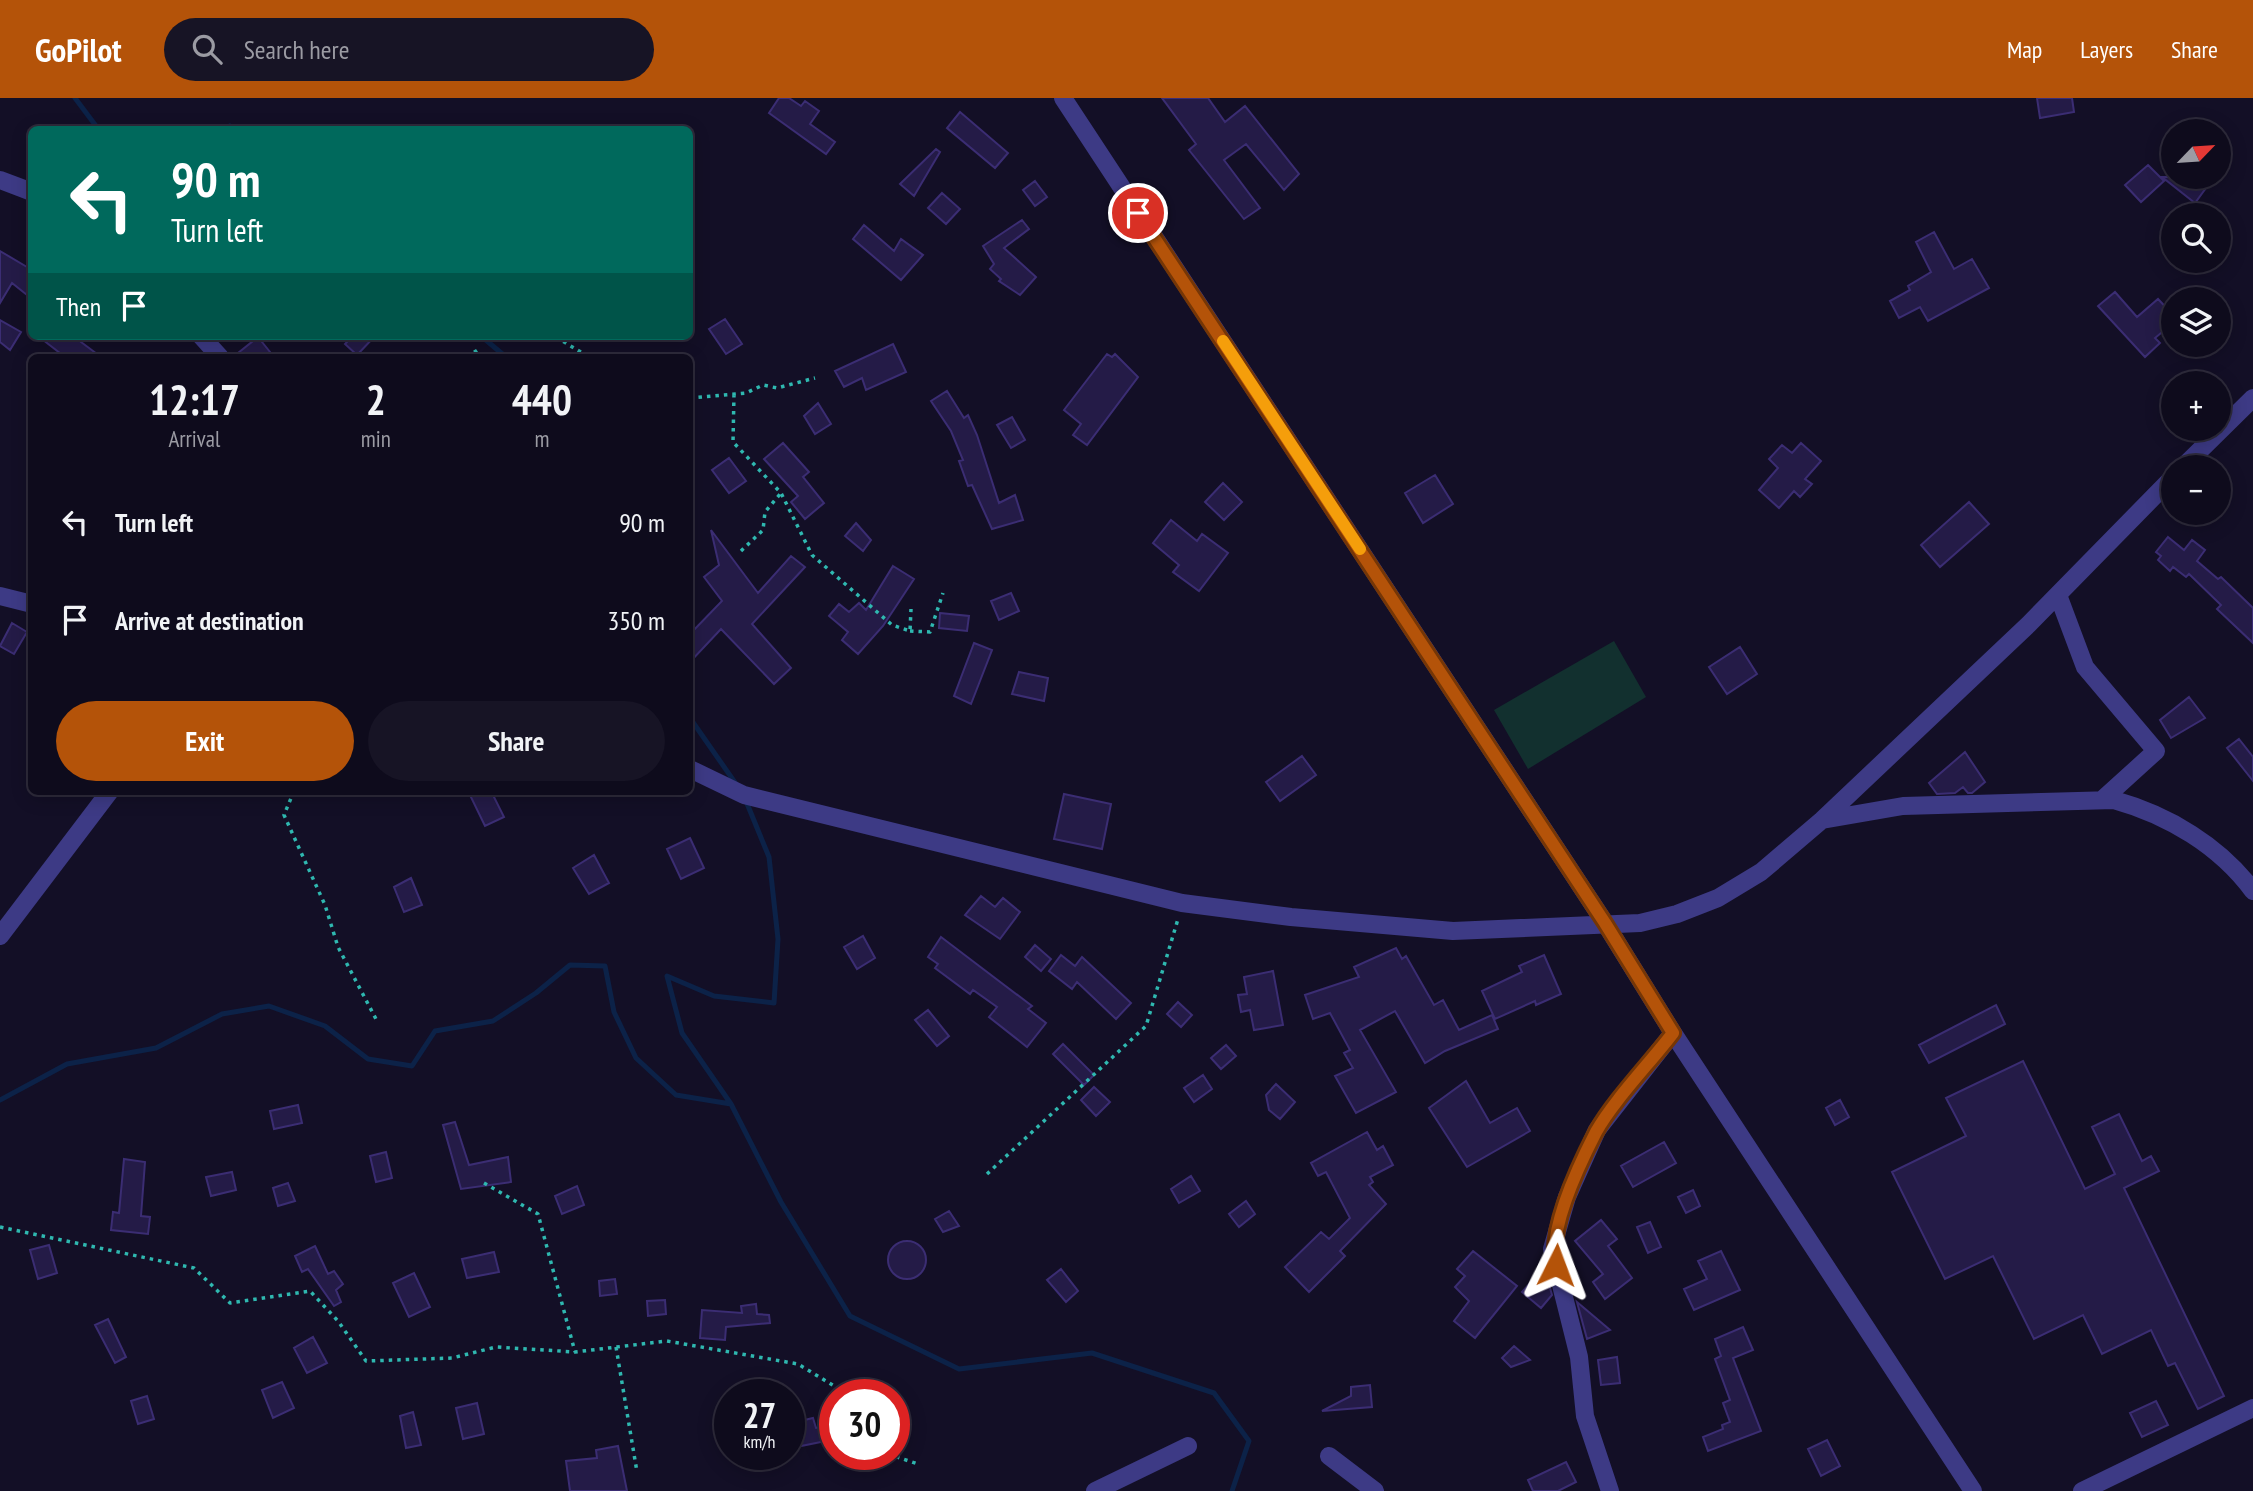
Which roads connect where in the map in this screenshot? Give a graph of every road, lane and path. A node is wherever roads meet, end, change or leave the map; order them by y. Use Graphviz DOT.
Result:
graph roads {
  1 [pos="1063,98"];
  2 [pos="0,180"];
  3 [pos="28,190"];
  4 [pos="205,340"];
  5 [pos="561,340"];
  6 [pos="479,349"];
  7 [pos="217,354"];
  8 [pos="472,354"];
  9 [pos="584,354"];
  10 [pos="815,378"];
  11 [pos="734,394"];
  12 [pos="693,398"];
  13 [pos="2253,398"];
  14 [pos="2195,455"];
  15 [pos="2161,490"];
  16 [pos="781,493"];
  17 [pos="741,551"];
  18 [pos="943,593"];
  19 [pos="2058,595"];
  20 [pos="0,596"];
  21 [pos="28,603"];
  22 [pos="911,609"];
  23 [pos="910,631"];
  24 [pos="693,770"];
  25 [pos="107,795"];
  26 [pos="292,795"];
  27 [pos="2102,800"];
  28 [pos="1822,820"];
  29 [pos="2253,891"];
  30 [pos="1182,903"];
  31 [pos="1605,923"];
  32 [pos="0,936"];
  33 [pos="376,1019"];
  34 [pos="1673,1033"];
  35 [pos="987,1174"];
  36 [pos="484,1183"];
  37 [pos="0,1227"];
  38 [pos="616,1347"];
  39 [pos="575,1352"];
  40 [pos="823,1379"];
  41 [pos="2253,1408"];
  42 [pos="1188,1446"];
  43 [pos="1329,1456"];
  44 [pos="910,1461"];
  45 [pos="918,1464"];
  46 [pos="638,1472"];
  47 [pos="1095,1491"];
  48 [pos="1374,1491"];
  49 [pos="1610,1491"];
  50 [pos="1973,1491"];
  51 [pos="2082,1491"];
  1 -- 31 [label="street"];
  2 -- 3 [label="street"];
  4 -- 7 [label="street"];
  5 -- 9 [label="path"];
  6 -- 8 [label="path"];
  10 -- 11 [label="path"];
  11 -- 12 [label="path"];
  11 -- 16 [label="path"];
  13 -- 14 [label="street"];
  15 -- 19 [label="street"];
  16 -- 17 [label="path"];
  16 -- 23 [label="path"];
  18 -- 23 [label="path"];
  19 -- 27 [label="street"];
  19 -- 28 [label="street"];
  20 -- 21 [label="street"];
  22 -- 23 [label="path"];
  24 -- 30 [label="street"];
  25 -- 32 [label="street"];
  26 -- 33 [label="path"];
  27 -- 28 [label="street"];
  27 -- 29 [label="street"];
  28 -- 31 [label="street"];
  30 -- 31 [label="street"];
  30 -- 35 [label="path"];
  31 -- 34 [label="street"];
  34 -- 49 [label="street"];
  34 -- 50 [label="street"];
  36 -- 39 [label="path"];
  37 -- 39 [label="path"];
  38 -- 39 [label="path"];
  38 -- 40 [label="path"];
  38 -- 46 [label="path"];
  41 -- 51 [label="street"];
  42 -- 47 [label="street"];
  43 -- 48 [label="street"];
  44 -- 45 [label="path"];
}
